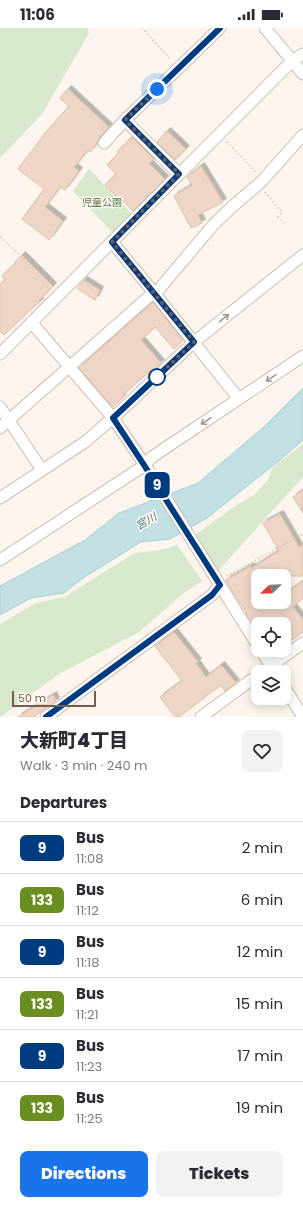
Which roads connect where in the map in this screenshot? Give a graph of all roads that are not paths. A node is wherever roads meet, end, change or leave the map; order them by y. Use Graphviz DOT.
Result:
graph roads {
  1 [pos="265,28"];
  2 [pos="218,29"];
  3 [pos="303,54"];
  4 [pos="292,62"];
  5 [pos="303,74"];
  6 [pos="125,120"];
  7 [pos="303,135"];
  8 [pos="104,144"];
  9 [pos="179,174"];
  10 [pos="112,242"];
  11 [pos="303,255"];
  12 [pos="154,293"];
  13 [pos="31,322"];
  14 [pos="194,342"];
  15 [pos="0,354"];
  16 [pos="303,356"];
  17 [pos="69,366"];
  18 [pos="239,399"];
  19 [pos="0,407"];
  20 [pos="113,418"];
  21 [pos="9,420"];
  22 [pos="0,428"];
  23 [pos="146,468"];
  24 [pos="42,470"];
  25 [pos="0,498"];
  26 [pos="0,560"];
  27 [pos="218,581"];
  28 [pos="251,635"];
  29 [pos="303,643"];
  30 [pos="275,665"];
  31 [pos="251,680"];
  32 [pos="291,698"];
  33 [pos="46,717"];
  34 [pos="201,717"];
  35 [pos="303,717"];
  1 -- 4 [label="street"];
  2 -- 6 [label="street"];
  3 -- 4 [label="street"];
  4 -- 5 [label="street"];
  4 -- 9 [label="street"];
  6 -- 8 [label="street"];
  6 -- 9 [label="street"];
  7 -- 12 [label="street"];
  9 -- 10 [label="street"];
  10 -- 12 [label="street"];
  10 -- 13 [label="street"];
  14 -- 11 [label="street, one-way"];
  12 -- 14 [label="street"];
  12 -- 17 [label="street"];
  13 -- 15 [label="street"];
  13 -- 17 [label="street"];
  14 -- 18 [label="street"];
  14 -- 20 [label="street"];
  16 -- 18 [label="street, one-way"];
  17 -- 20 [label="street"];
  17 -- 21 [label="street"];
  18 -- 23 [label="street, one-way"];
  19 -- 21 [label="street"];
  20 -- 23 [label="street"];
  20 -- 24 [label="street"];
  21 -- 22 [label="street"];
  21 -- 24 [label="street"];
  23 -- 26 [label="street"];
  23 -- 27 [label="street"];
  24 -- 25 [label="street"];
  27 -- 28 [label="street"];
  27 -- 33 [label="street"];
  29 -- 30 [label="street"];
  31 -- 34 [label="street"];
  32 -- 35 [label="street"];
}
